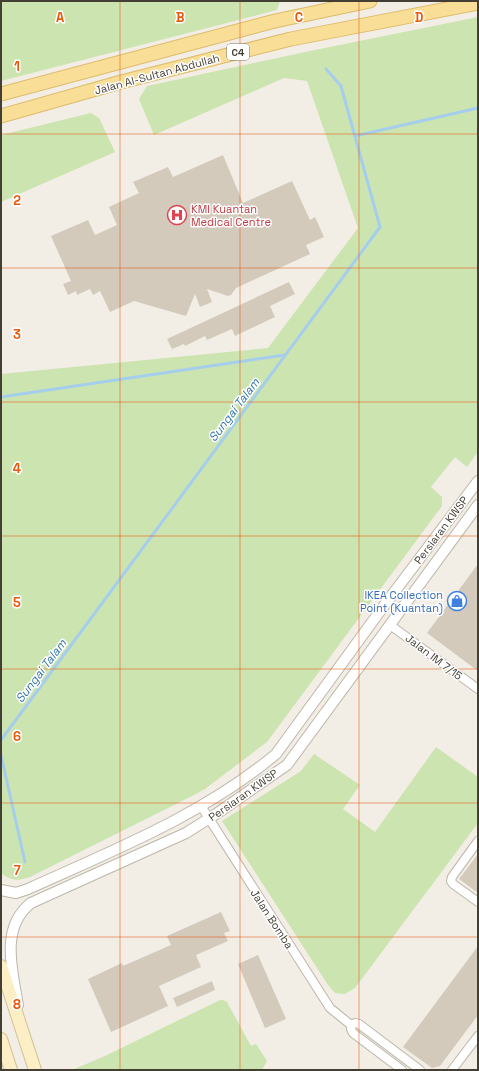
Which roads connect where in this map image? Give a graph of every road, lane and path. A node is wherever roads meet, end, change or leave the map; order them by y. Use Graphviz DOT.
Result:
graph roads {
  1 [pos="370,1"];
  2 [pos="478,3"];
  3 [pos="1,94"];
  4 [pos="1,116"];
  5 [pos="476,487"];
  6 [pos="463,500"];
  7 [pos="477,508"];
  8 [pos="386,603"];
  9 [pos="399,612"];
  10 [pos="390,625"];
  11 [pos="478,689"];
  12 [pos="201,806"];
  13 [pos="208,819"];
  14 [pos="478,842"];
  15 [pos="1,890"];
  16 [pos="478,902"];
  17 [pos="1,966"];
  18 [pos="4,979"];
  19 [pos="351,1025"];
  20 [pos="23,1032"];
  21 [pos="478,1036"];
  22 [pos="1,1039"];
  23 [pos="11,1070"];
  24 [pos="35,1070"];
  25 [pos="402,1070"];
  26 [pos="420,1070"];
  27 [pos="452,1070"];
  1 -- 3 [label="main road, Jalan Al-Sultan Abdullah / C4"];
  2 -- 4 [label="main road, Jalan Al-Sultan Abdullah / C4"];
  5 -- 6 [label="street, Persiaran KWSP"];
  6 -- 7 [label="street"];
  6 -- 8 [label="street, Persiaran KWSP"];
  7 -- 9 [label="street, Persiaran KWSP"];
  8 -- 9 [label="street"];
  8 -- 12 [label="street, Persiaran KWSP"];
  9 -- 10 [label="street, Persiaran KWSP"];
  10 -- 11 [label="street, Jalan IM 7/15"];
  10 -- 13 [label="street, Persiaran KWSP"];
  12 -- 13 [label="street, Jalan Bomba"];
  12 -- 15 [label="street, Persiaran KWSP"];
  13 -- 19 [label="street, Jalan Bomba"];
  13 -- 20 [label="street, Persiaran KWSP"];
  14 -- 16 [label="street"];
  17 -- 18 [label="main road"];
  18 -- 20 [label="main road"];
  19 -- 25 [label="street, Jalan Bomba"];
  19 -- 26 [label="street, Jalan Bomba"];
  20 -- 24 [label="main road"];
  21 -- 27 [label="street"];
  22 -- 23 [label="main road"];
}
